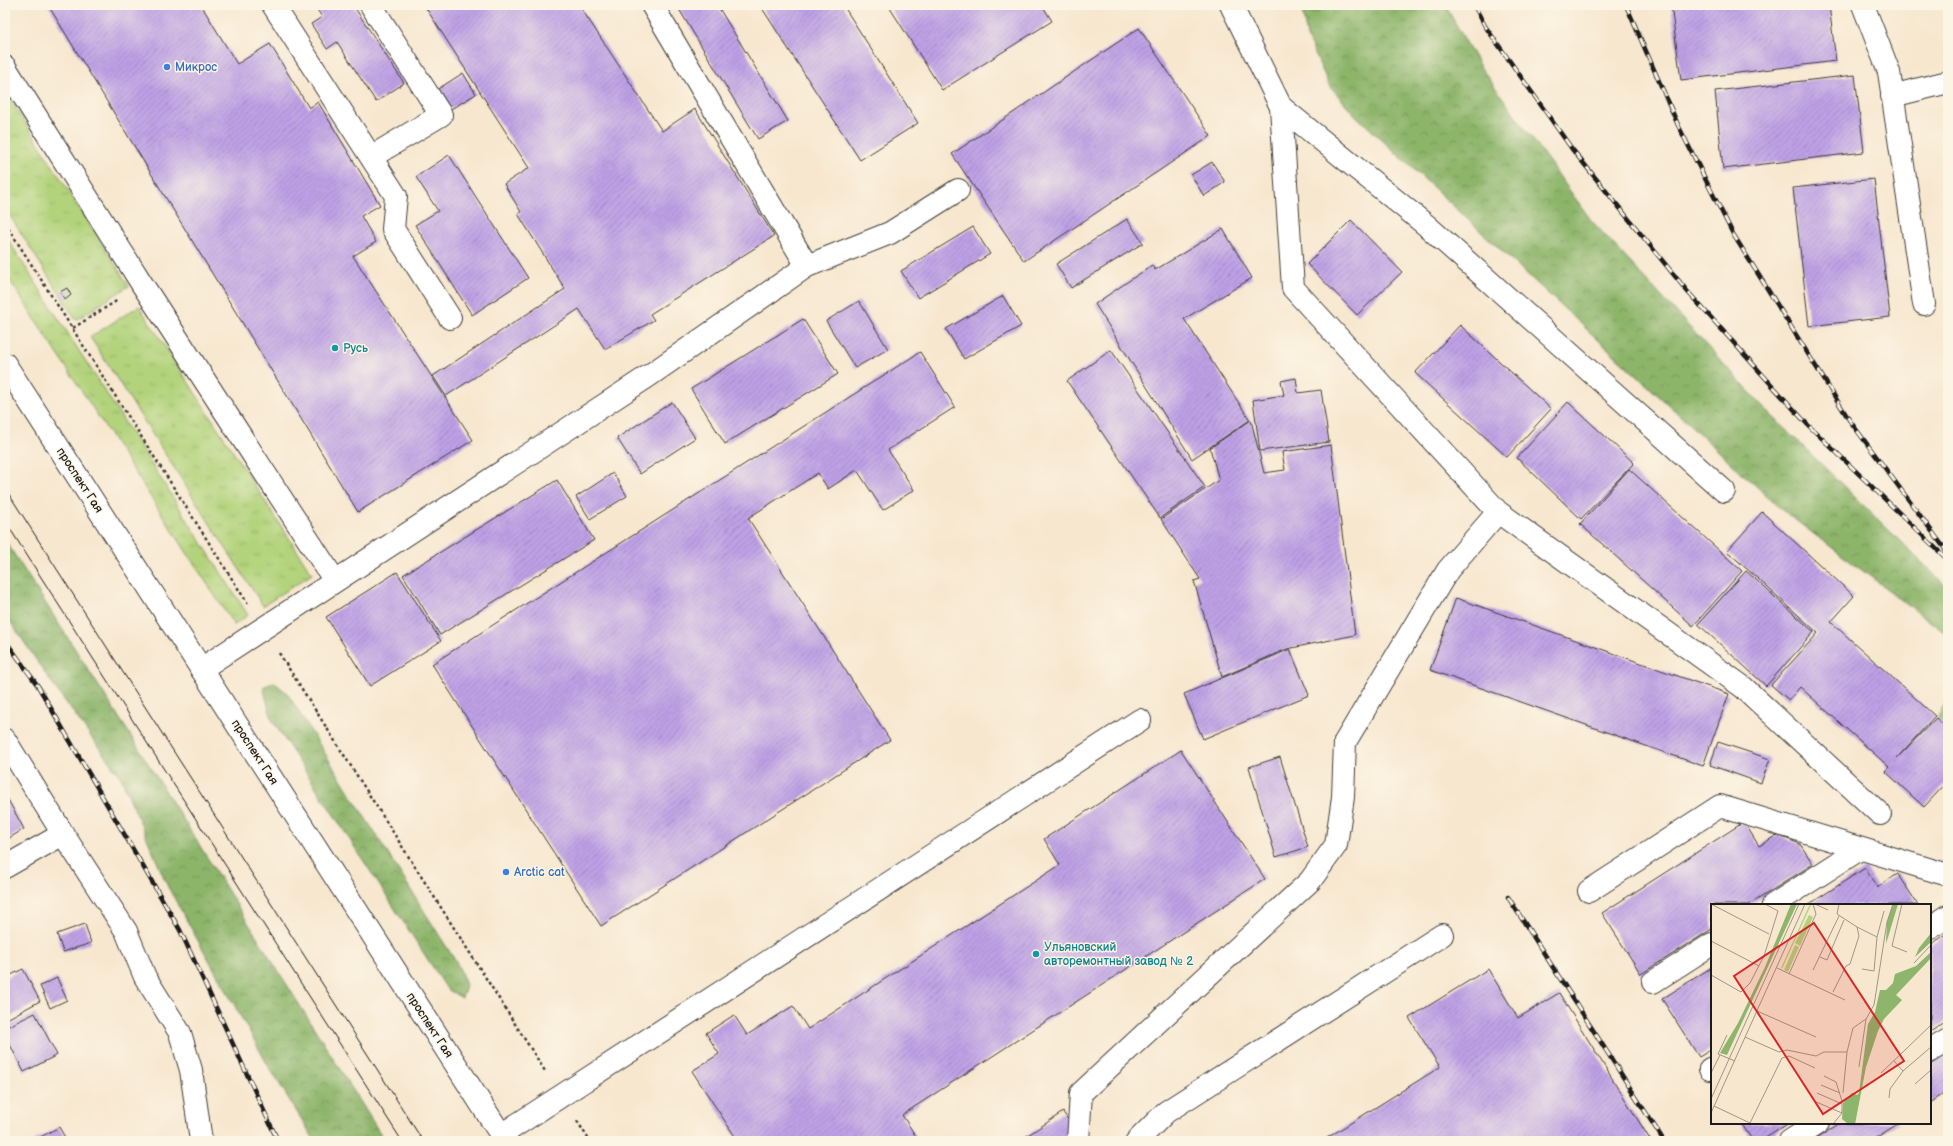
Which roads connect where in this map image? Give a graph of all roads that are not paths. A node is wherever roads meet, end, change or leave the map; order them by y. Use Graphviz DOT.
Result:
graph roads {
  1 [pos="273,5"];
  2 [pos="371,5"];
  3 [pos="652,5"];
  4 [pos="1231,5"];
  5 [pos="1863,5"];
  6 [pos="5,67"];
  7 [pos="1948,82"];
  8 [pos="1892,96"];
  9 [pos="1281,106"];
  10 [pos="371,157"];
  11 [pos="958,190"];
  12 [pos="807,266"];
  13 [pos="1924,304"];
  14 [pos="450,318"];
  15 [pos="5,364"];
  16 [pos="1724,491"];
  17 [pos="1498,512"];
  18 [pos="335,581"];
  19 [pos="201,669"];
  20 [pos="1140,720"];
  21 [pos="5,740"];
  22 [pos="1880,814"];
  23 [pos="63,834"];
  24 [pos="1860,849"];
  25 [pos="5,867"];
  26 [pos="1948,875"];
  27 [pos="1589,890"];
  28 [pos="1775,904"];
  29 [pos="1948,916"];
  30 [pos="1931,927"];
  31 [pos="1442,935"];
  32 [pos="1711,945"];
  33 [pos="1653,982"];
  34 [pos="1948,1040"];
  35 [pos="1931,1050"];
  36 [pos="1816,1124"];
  37 [pos="503,1138"];
  38 [pos="201,1141"];
  39 [pos="1078,1141"];
  40 [pos="1137,1141"];
  41 [pos="1790,1141"];
  1 -- 10 [label="main road"];
  2 -- 10 [label="main road"];
  3 -- 12 [label="main road"];
  4 -- 9 [label="main road"];
  5 -- 8 [label="main road"];
  6 -- 18 [label="main road"];
  7 -- 8 [label="main road"];
  8 -- 13 [label="main road"];
  9 -- 16 [label="main road"];
  9 -- 17 [label="main road"];
  10 -- 14 [label="main road"];
  11 -- 12 [label="main road"];
  12 -- 18 [label="main road"];
  15 -- 19 [label="main road, проспект Гая"];
  17 -- 22 [label="main road"];
  17 -- 39 [label="main road"];
  18 -- 19 [label="main road"];
  19 -- 37 [label="main road, проспект Гая"];
  20 -- 37 [label="main road"];
  21 -- 23 [label="main road"];
  23 -- 25 [label="main road"];
  23 -- 38 [label="main road"];
  24 -- 26 [label="main road"];
  24 -- 27 [label="main road"];
  24 -- 28 [label="main road"];
  29 -- 30 [label="main road"];
  31 -- 40 [label="main road"];
  32 -- 33 [label="main road"];
  34 -- 35 [label="main road"];
  36 -- 41 [label="main road"];
}
